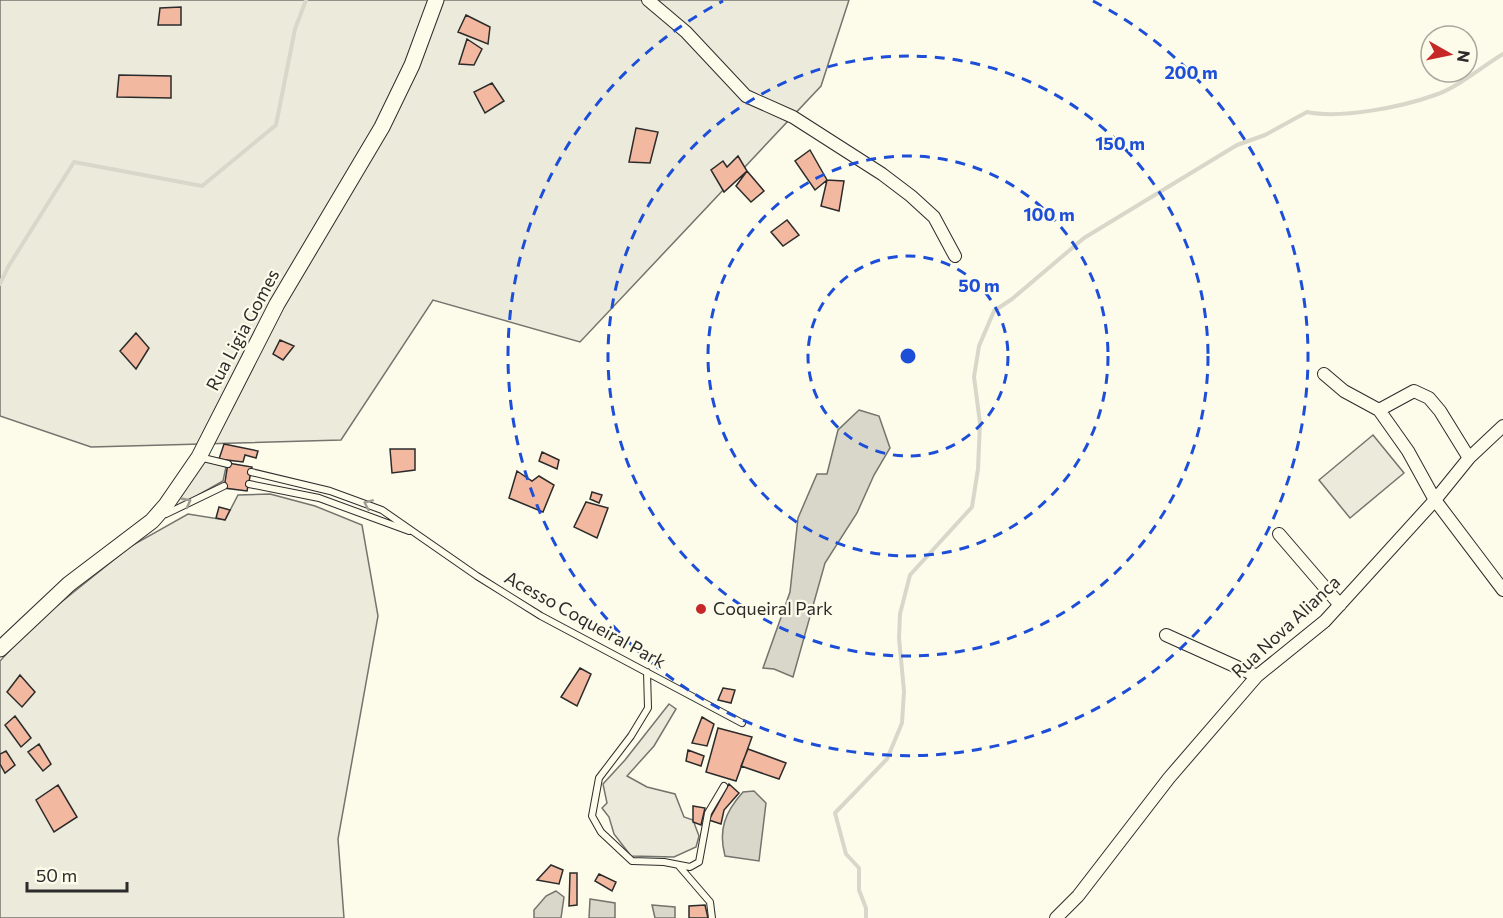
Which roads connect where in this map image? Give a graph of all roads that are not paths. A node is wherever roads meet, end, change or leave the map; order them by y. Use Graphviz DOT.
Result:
graph roads {
  1 [pos="436,0"];
  2 [pos="648,0"];
  3 [pos="955,256"];
  4 [pos="1324,374"];
  5 [pos="1379,410"];
  6 [pos="1503,426"];
  7 [pos="200,457"];
  8 [pos="1469,458"];
  9 [pos="228,464"];
  10 [pos="251,472"];
  11 [pos="249,484"];
  12 [pos="224,486"];
  13 [pos="1435,500"];
  14 [pos="152,521"];
  15 [pos="418,534"];
  16 [pos="1279,534"];
  17 [pos="1503,590"];
  18 [pos="1340,605"];
  19 [pos="1166,635"];
  20 [pos="0,649"];
  21 [pos="647,672"];
  22 [pos="1257,676"];
  23 [pos="742,723"];
  24 [pos="724,786"];
  25 [pos="679,866"];
  26 [pos="712,918"];
  27 [pos="1056,918"];
  1 -- 7 [label="street, Rua Ligia Gomes"];
  2 -- 3 [label="street"];
  4 -- 5 [label="street"];
  5 -- 8 [label="street"];
  5 -- 13 [label="street"];
  6 -- 8 [label="street, Rua Nova Alianca"];
  7 -- 9 [label="lane"];
  7 -- 14 [label="street, Rua Ligia Gomes"];
  8 -- 13 [label="street, Rua Nova Alianca"];
  15 -- 10 [label="lane, Acesso Coqueiral Park, one-way"];
  11 -- 15 [label="lane, Acesso Coqueiral Park"];
  14 -- 12 [label="lane, one-way"];
  13 -- 17 [label="street"];
  13 -- 18 [label="street, Rua Nova Alianca"];
  14 -- 20 [label="street, Rua Ligia Gomes"];
  15 -- 21 [label="lane, Acesso Coqueiral Park"];
  16 -- 18 [label="street"];
  18 -- 22 [label="street, Rua Nova Alianca"];
  19 -- 22 [label="street"];
  21 -- 23 [label="lane, Acesso Coqueiral Park"];
  21 -- 25 [label="lane"];
  22 -- 27 [label="street, Rua Nova Alianca"];
  24 -- 25 [label="lane"];
  25 -- 26 [label="lane"];
}
